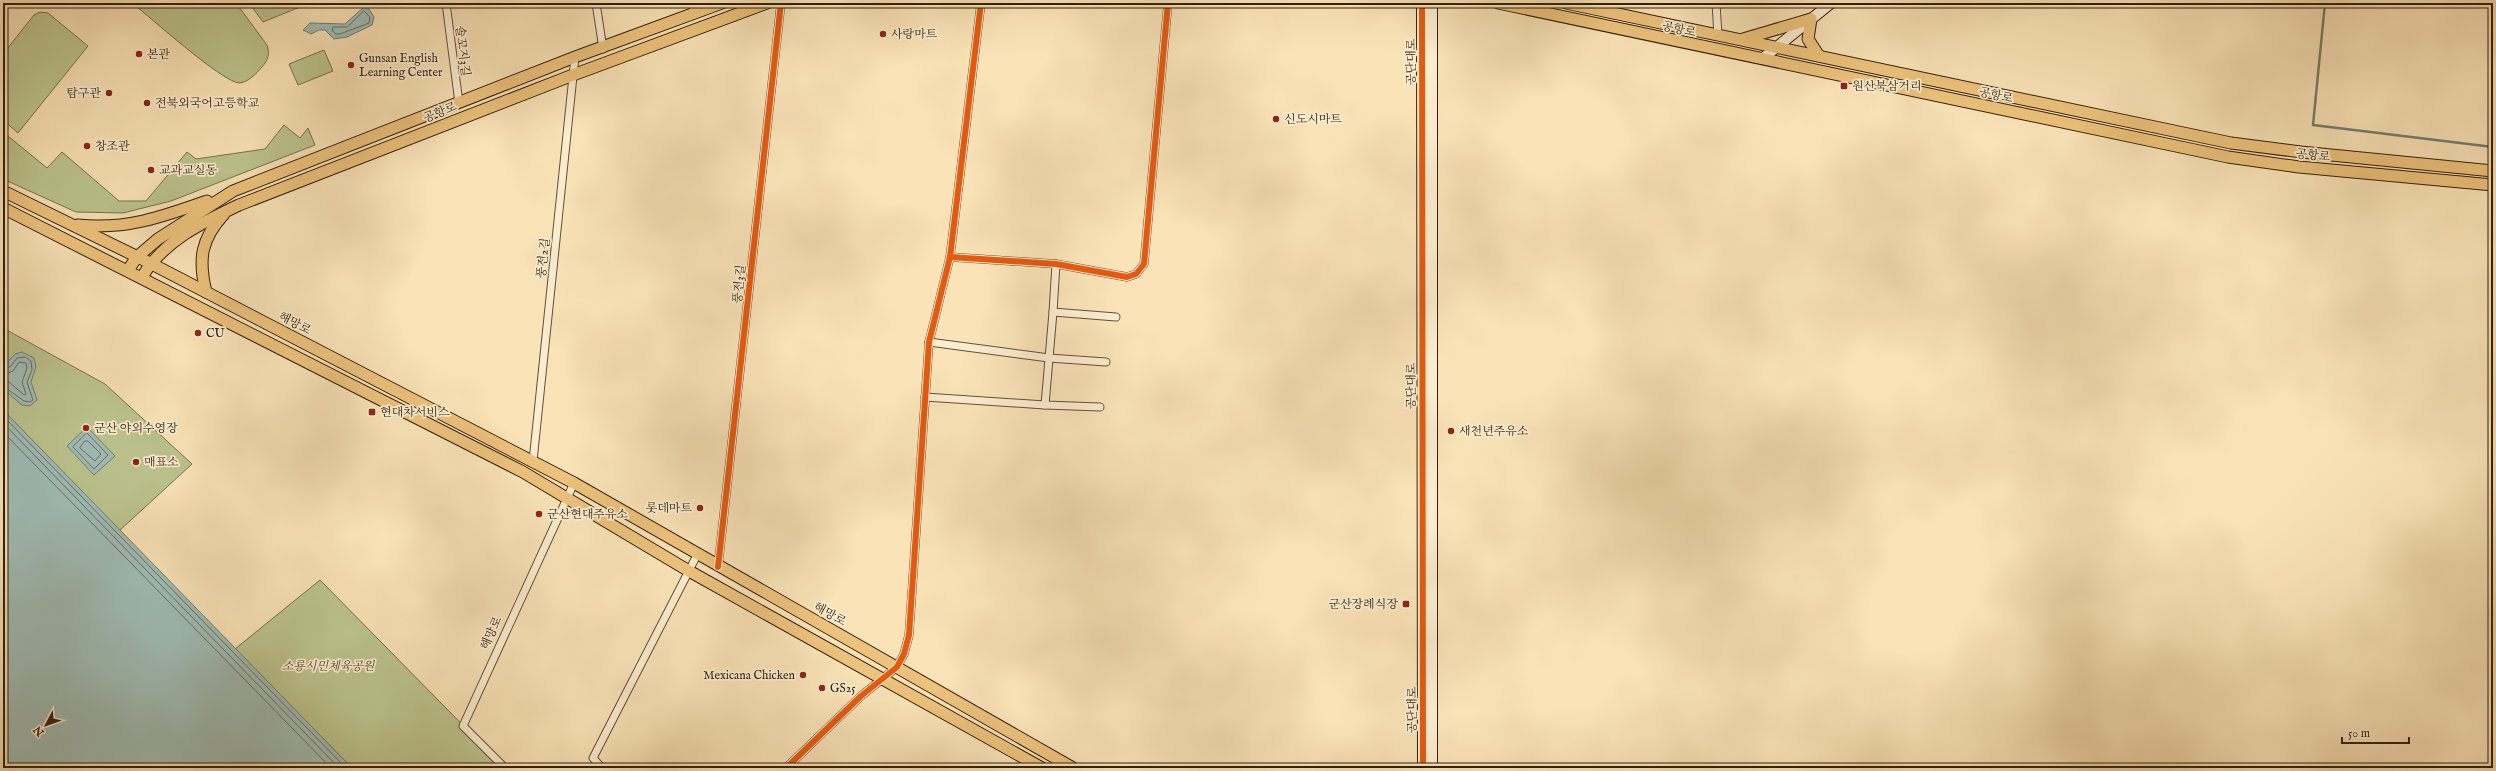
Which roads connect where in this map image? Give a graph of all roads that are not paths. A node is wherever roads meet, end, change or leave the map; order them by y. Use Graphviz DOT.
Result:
graph roads {
  1 [pos="446,3"];
  2 [pos="596,3"];
  3 [pos="722,3"];
  4 [pos="767,3"];
  5 [pos="781,3"];
  6 [pos="981,3"];
  7 [pos="1168,3"];
  8 [pos="1422,3"];
  9 [pos="1432,3"];
  10 [pos="1498,3"];
  11 [pos="1566,3"];
  12 [pos="1716,3"];
  13 [pos="1831,3"];
  14 [pos="694,8"];
  15 [pos="1811,19"];
  16 [pos="1718,35"];
  17 [pos="1740,40"];
  18 [pos="1775,47"];
  19 [pos="603,48"];
  20 [pos="1819,56"];
  21 [pos="575,58"];
  22 [pos="1762,59"];
  23 [pos="573,74"];
  24 [pos="459,103"];
  25 [pos="2493,171"];
  26 [pos="2493,185"];
  27 [pos="3,191"];
  28 [pos="233,191"];
  29 [pos="3,208"];
  30 [pos="228,210"];
  31 [pos="70,224"];
  32 [pos="137,257"];
  33 [pos="950,257"];
  34 [pos="150,263"];
  35 [pos="1056,264"];
  36 [pos="128,270"];
  37 [pos="142,277"];
  38 [pos="206,292"];
  39 [pos="1053,312"];
  40 [pos="1116,317"];
  41 [pos="929,342"];
  42 [pos="1049,358"];
  43 [pos="1106,362"];
  44 [pos="925,397"];
  45 [pos="1045,405"];
  46 [pos="1100,407"];
  47 [pos="533,461"];
  48 [pos="574,483"];
  49 [pos="567,497"];
  50 [pos="697,555"];
  51 [pos="718,567"];
  52 [pos="689,570"];
  53 [pos="897,666"];
  54 [pos="882,678"];
  55 [pos="504,768"];
  56 [pos="602,768"];
  57 [pos="786,768"];
  58 [pos="1042,768"];
  59 [pos="1073,768"];
  60 [pos="1423,768"];
  61 [pos="1432,768"];
  1 -- 24 [label="street, 솔꼬지3길"];
  2 -- 19 [label="street"];
  3 -- 14 [label="main road, 공항로"];
  4 -- 23 [label="main road, 공항로"];
  5 -- 51 [label="street, 풍전3길"];
  6 -- 33 [label="street"];
  7 -- 35 [label="street"];
  8 -- 60 [label="street, 공단대로"];
  9 -- 61 [label="street, 공단대로"];
  10 -- 22 [label="main road, 공항로"];
  11 -- 16 [label="main road, 공항로"];
  12 -- 16 [label="street"];
  13 -- 15 [label="street"];
  14 -- 19 [label="main road, 공항로"];
  15 -- 17 [label="main road"];
  15 -- 18 [label="street"];
  15 -- 20 [label="main road"];
  16 -- 17 [label="main road, 공항로"];
  17 -- 18 [label="main road, 공항로"];
  18 -- 20 [label="main road, 공항로"];
  18 -- 22 [label="street"];
  19 -- 21 [label="main road, 공항로"];
  20 -- 25 [label="main road, 공항로"];
  21 -- 23 [label="street, 풍전2길"];
  21 -- 24 [label="main road, 공항로"];
  22 -- 26 [label="main road, 공항로"];
  23 -- 30 [label="main road, 공항로"];
  23 -- 47 [label="street, 풍전2길"];
  24 -- 28 [label="main road, 공항로"];
  27 -- 31 [label="main road, 해망로"];
  28 -- 31 [label="main road"];
  28 -- 32 [label="main road, 공항로"];
  29 -- 36 [label="main road"];
  30 -- 34 [label="main road, 공항로"];
  30 -- 38 [label="main road"];
  31 -- 32 [label="main road, 해망로"];
  32 -- 34 [label="main road, 해망로"];
  32 -- 36 [label="main road, 공항로"];
  33 -- 35 [label="street"];
  33 -- 41 [label="street"];
  34 -- 37 [label="main road, 공항로"];
  34 -- 38 [label="main road, 해망로"];
  35 -- 39 [label="street"];
  36 -- 37 [label="main road"];
  37 -- 49 [label="main road"];
  38 -- 47 [label="main road, 해망로"];
  39 -- 40 [label="street"];
  39 -- 42 [label="street"];
  41 -- 42 [label="street"];
  41 -- 44 [label="street"];
  42 -- 43 [label="street"];
  42 -- 45 [label="street"];
  44 -- 45 [label="street"];
  44 -- 53 [label="street"];
  45 -- 46 [label="street"];
  47 -- 48 [label="main road, 해망로"];
  48 -- 49 [label="street, 해망로"];
  48 -- 50 [label="main road, 해망로"];
  49 -- 52 [label="main road"];
  49 -- 55 [label="street, 해망로"];
  50 -- 51 [label="main road, 해망로"];
  50 -- 52 [label="street"];
  51 -- 53 [label="main road, 해망로"];
  52 -- 54 [label="main road"];
  52 -- 56 [label="street"];
  53 -- 54 [label="street"];
  53 -- 59 [label="main road, 해망로"];
  54 -- 57 [label="street"];
  54 -- 58 [label="main road"];
}
